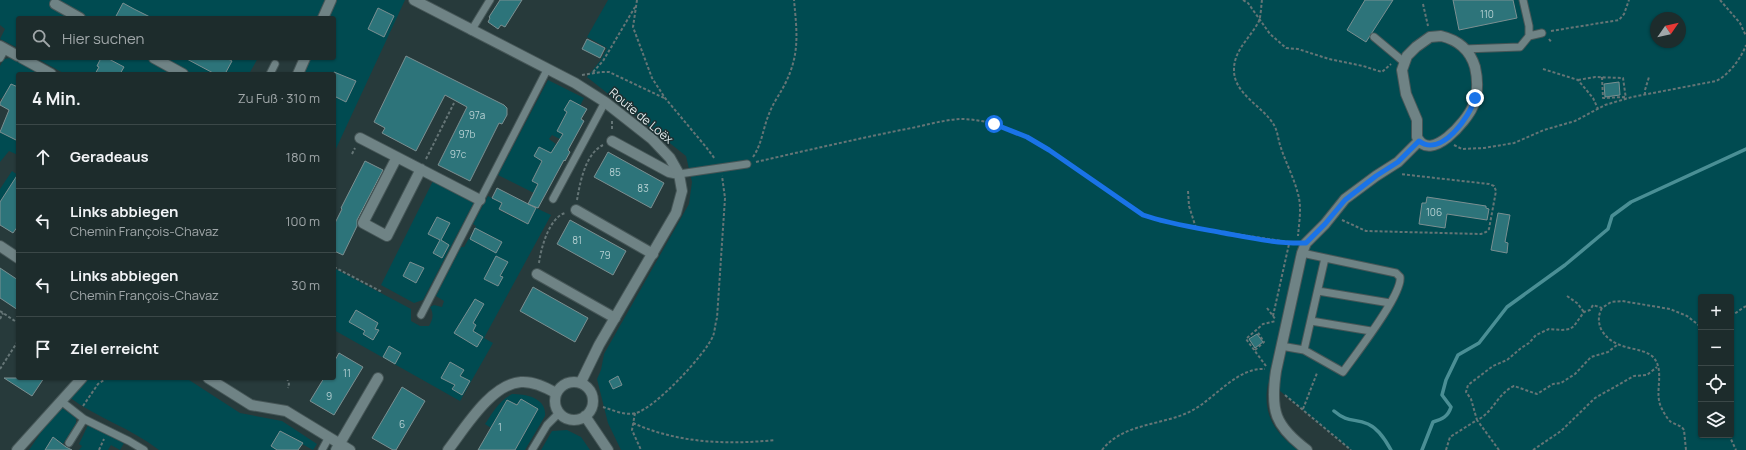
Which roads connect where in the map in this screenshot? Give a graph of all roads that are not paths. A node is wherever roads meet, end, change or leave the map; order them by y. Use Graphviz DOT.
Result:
graph roads {
  1 [pos="331,0"];
  2 [pos="414,0"];
  3 [pos="490,0"];
  4 [pos="1523,0"];
  5 [pos="55,4"];
  6 [pos="76,16"];
  7 [pos="324,16"];
  8 [pos="471,31"];
  9 [pos="1542,33"];
  10 [pos="1529,36"];
  11 [pos="1374,37"];
  12 [pos="3,48"];
  13 [pos="1464,49"];
  14 [pos="16,55"];
  15 [pos="0,58"];
  16 [pos="26,60"];
  17 [pos="158,60"];
  18 [pos="304,60"];
  19 [pos="1402,61"];
  20 [pos="275,64"];
  21 [pos="547,70"];
  22 [pos="47,72"];
  23 [pos="179,72"];
  24 [pos="271,72"];
  25 [pos="299,72"];
  26 [pos="605,102"];
  27 [pos="360,138"];
  28 [pos="612,141"];
  29 [pos="1419,141"];
  30 [pos="397,157"];
  31 [pos="747,164"];
  32 [pos="421,170"];
  33 [pos="679,174"];
  34 [pos="552,199"];
  35 [pos="480,200"];
  36 [pos="576,210"];
  37 [pos="0,246"];
  38 [pos="1302,253"];
  39 [pos="653,254"];
  40 [pos="16,256"];
  41 [pos="1325,258"];
  42 [pos="537,274"];
  43 [pos="1318,290"];
  44 [pos="1390,303"];
  45 [pos="420,315"];
  46 [pos="615,318"];
  47 [pos="1311,321"];
  48 [pos="1371,331"];
  49 [pos="1281,346"];
  50 [pos="1304,350"];
  51 [pos="378,378"];
  52 [pos="80,380"];
  53 [pos="211,380"];
  54 [pos="581,382"];
  55 [pos="556,393"];
  56 [pos="61,401"];
  57 [pos="559,413"];
  58 [pos="585,416"];
  59 [pos="84,419"];
  60 [pos="329,437"];
  61 [pos="69,443"];
  62 [pos="338,447"];
  63 [pos="17,450"];
  64 [pos="144,450"];
  65 [pos="322,450"];
  66 [pos="350,450"];
  67 [pos="448,450"];
  68 [pos="532,450"];
  69 [pos="608,450"];
  70 [pos="1308,450"];
  1 -- 7 [label="street"];
  2 -- 8 [label="street, Route de Loëx"];
  3 -- 8 [label="lane"];
  4 -- 10 [label="lane"];
  5 -- 6 [label="street"];
  8 -- 21 [label="street, Route de Loëx"];
  9 -- 10 [label="lane"];
  10 -- 13 [label="lane"];
  11 -- 19 [label="lane"];
  12 -- 14 [label="street"];
  12 -- 15 [label="lane"];
  13 -- 19 [label="street"];
  13 -- 29 [label="street"];
  16 -- 22 [label="street"];
  17 -- 23 [label="street"];
  18 -- 25 [label="street"];
  19 -- 29 [label="street"];
  20 -- 24 [label="lane"];
  21 -- 26 [label="street, Route de Loëx"];
  21 -- 35 [label="lane"];
  26 -- 33 [label="street, Route de Loëx"];
  26 -- 34 [label="lane"];
  27 -- 30 [label="street"];
  28 -- 33 [label="street"];
  29 -- 38 [label="street"];
  30 -- 32 [label="street"];
  30 -- 32 [label="street"];
  31 -- 33 [label="lane"];
  32 -- 35 [label="street"];
  33 -- 39 [label="street, Route de Loëx"];
  35 -- 45 [label="lane"];
  36 -- 39 [label="street"];
  37 -- 40 [label="street"];
  38 -- 41 [label="lane"];
  38 -- 49 [label="street"];
  39 -- 46 [label="street, Route de Loëx"];
  41 -- 43 [label="lane"];
  41 -- 44 [label="lane"];
  42 -- 46 [label="street"];
  43 -- 44 [label="lane"];
  43 -- 47 [label="lane"];
  44 -- 48 [label="lane"];
  46 -- 54 [label="street, Route de Loëx"];
  47 -- 48 [label="lane"];
  47 -- 50 [label="lane"];
  48 -- 50 [label="lane"];
  49 -- 50 [label="lane"];
  49 -- 70 [label="street"];
  51 -- 62 [label="street"];
  52 -- 56 [label="street"];
  53 -- 60 [label="street"];
  54 -- 55 [label="street"];
  54 -- 58 [label="street"];
  55 -- 57 [label="street"];
  55 -- 67 [label="street"];
  56 -- 59 [label="lane"];
  56 -- 63 [label="street"];
  57 -- 58 [label="street"];
  57 -- 68 [label="lane"];
  58 -- 69 [label="street"];
  59 -- 61 [label="lane"];
  59 -- 64 [label="lane"];
  60 -- 62 [label="street"];
  60 -- 65 [label="lane"];
  62 -- 66 [label="street"];
}
